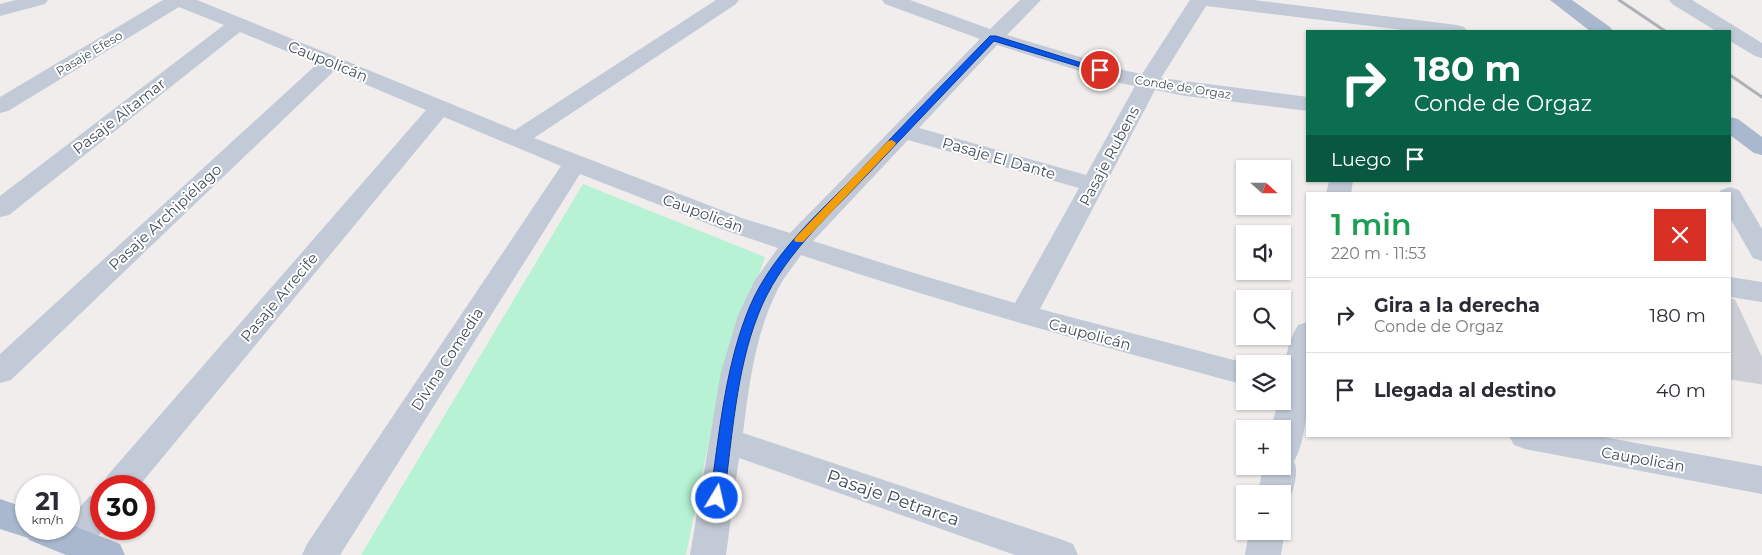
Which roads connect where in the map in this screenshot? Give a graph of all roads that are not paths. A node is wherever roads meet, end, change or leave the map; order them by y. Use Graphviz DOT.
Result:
graph roads {
  1 [pos="38,0"];
  2 [pos="179,0"];
  3 [pos="729,0"];
  4 [pos="892,0"];
  5 [pos="1031,0"];
  6 [pos="1200,0"];
  7 [pos="1206,0"];
  8 [pos="1381,0"];
  9 [pos="1560,0"];
  10 [pos="1678,0"];
  11 [pos="0,10"];
  12 [pos="238,24"];
  13 [pos="1375,26"];
  14 [pos="1441,30"];
  15 [pos="1602,30"];
  16 [pos="1727,30"];
  17 [pos="1731,33"];
  18 [pos="993,38"];
  19 [pos="1762,52"];
  20 [pos="330,62"];
  21 [pos="1148,82"];
  22 [pos="1306,104"];
  23 [pos="0,106"];
  24 [pos="440,108"];
  25 [pos="1731,125"];
  26 [pos="903,131"];
  27 [pos="517,139"];
  28 [pos="1762,148"];
  29 [pos="574,163"];
  30 [pos="1094,185"];
  31 [pos="1731,197"];
  32 [pos="2,205"];
  33 [pos="794,245"];
  34 [pos="1762,252"];
  35 [pos="1731,287"];
  36 [pos="1762,292"];
  37 [pos="1023,315"];
  38 [pos="1306,340"];
  39 [pos="0,372"];
  40 [pos="1236,372"];
  41 [pos="1295,386"];
  42 [pos="1288,420"];
  43 [pos="1530,437"];
  44 [pos="726,440"];
  45 [pos="127,475"];
  46 [pos="1762,480"];
  47 [pos="0,514"];
  48 [pos="15,519"];
  49 [pos="70,540"];
  50 [pos="1266,540"];
  51 [pos="107,555"];
  52 [pos="320,555"];
  53 [pos="708,555"];
  54 [pos="1060,555"];
  55 [pos="1263,555"];
  1 -- 11 [label="street"];
  2 -- 12 [label="street, Caupolicán"];
  2 -- 23 [label="street, Pasaje Efeso"];
  3 -- 27 [label="street"];
  4 -- 18 [label="street, Conde de Orgaz"];
  5 -- 18 [label="street"];
  6 -- 21 [label="street, Pasaje Rubens"];
  7 -- 13 [label="street"];
  8 -- 13 [label="street"];
  9 -- 15 [label="main road"];
  10 -- 16 [label="street"];
  12 -- 20 [label="street, Caupolicán"];
  12 -- 32 [label="street, Pasaje Altamar"];
  13 -- 14 [label="street"];
  17 -- 19 [label="street"];
  18 -- 21 [label="street, Conde de Orgaz"];
  18 -- 26 [label="street"];
  20 -- 24 [label="street, Caupolicán"];
  20 -- 39 [label="street, Pasaje Archipiélago"];
  21 -- 22 [label="street, Conde de Orgaz"];
  21 -- 30 [label="street, Pasaje Rubens"];
  24 -- 27 [label="street, Caupolicán"];
  24 -- 45 [label="street, Pasaje Arrecife"];
  25 -- 28 [label="main road"];
  26 -- 30 [label="street, Pasaje El Dante"];
  26 -- 33 [label="street"];
  27 -- 29 [label="street, Caupolicán"];
  29 -- 33 [label="street, Caupolicán"];
  29 -- 52 [label="street, Divina Comedia"];
  30 -- 37 [label="street, Pasaje Rubens"];
  31 -- 34 [label="street"];
  33 -- 37 [label="street, Caupolicán"];
  33 -- 44 [label="street"];
  35 -- 36 [label="street"];
  37 -- 40 [label="street, Caupolicán"];
  38 -- 41 [label="street"];
  41 -- 42 [label="street"];
  43 -- 46 [label="street, Caupolicán"];
  44 -- 53 [label="street"];
  44 -- 54 [label="street, Pasaje Petrarca"];
  47 -- 48 [label="main road"];
  49 -- 51 [label="main road"];
  50 -- 55 [label="street"];
}
